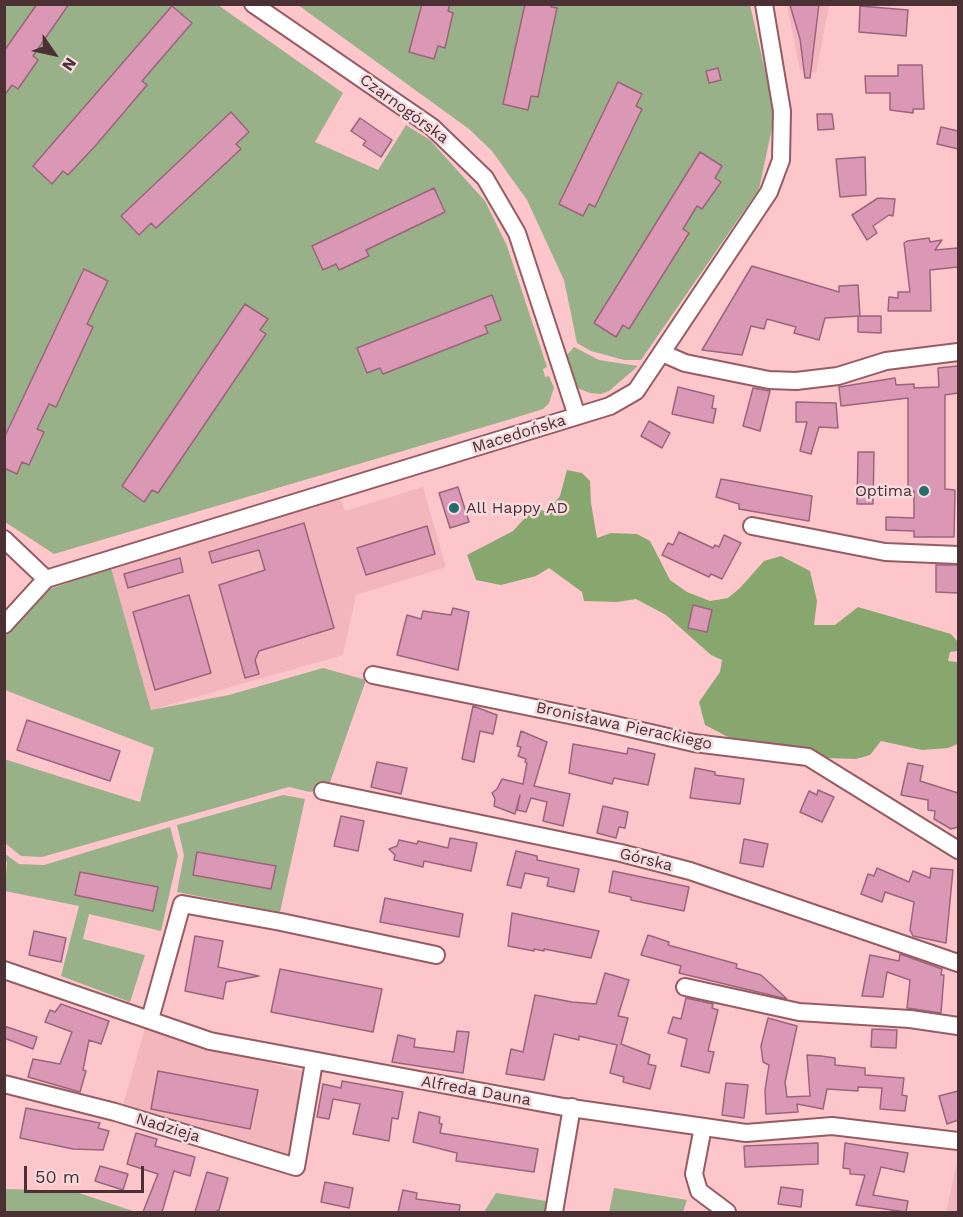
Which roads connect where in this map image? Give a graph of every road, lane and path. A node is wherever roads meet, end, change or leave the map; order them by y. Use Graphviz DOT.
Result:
graph roads {
  1 [pos="253,4"];
  2 [pos="764,4"];
  3 [pos="958,352"];
  4 [pos="662,353"];
  5 [pos="577,416"];
  6 [pos="752,526"];
  7 [pos="4,539"];
  8 [pos="958,555"];
  9 [pos="46,579"];
  10 [pos="4,625"];
  11 [pos="372,675"];
  12 [pos="324,791"];
  13 [pos="958,850"];
  14 [pos="436,955"];
  15 [pos="958,963"];
  16 [pos="4,970"];
  17 [pos="685,987"];
  18 [pos="150,1019"];
  19 [pos="958,1026"];
  20 [pos="314,1062"];
  21 [pos="4,1084"];
  22 [pos="572,1107"];
  23 [pos="703,1127"];
  24 [pos="958,1141"];
  25 [pos="554,1212"];
  26 [pos="727,1212"];
  1 -- 5 [label="street, Czarnogórska"];
  2 -- 4 [label="street, Macedońska"];
  3 -- 4 [label="street"];
  4 -- 5 [label="street, Macedońska"];
  5 -- 9 [label="street, Macedońska"];
  6 -- 8 [label="street"];
  7 -- 9 [label="street"];
  9 -- 10 [label="street"];
  11 -- 13 [label="street, Bronisława Pierackiego"];
  12 -- 15 [label="street, Górska"];
  14 -- 18 [label="street"];
  16 -- 18 [label="street, Alfreda Dauna"];
  17 -- 19 [label="street"];
  18 -- 20 [label="street, Alfreda Dauna"];
  20 -- 21 [label="street, Nadzieja"];
  20 -- 22 [label="street, Alfreda Dauna"];
  22 -- 23 [label="street, Alfreda Dauna"];
  22 -- 25 [label="street"];
  23 -- 24 [label="street, Alfreda Dauna"];
  23 -- 26 [label="street"];
}
